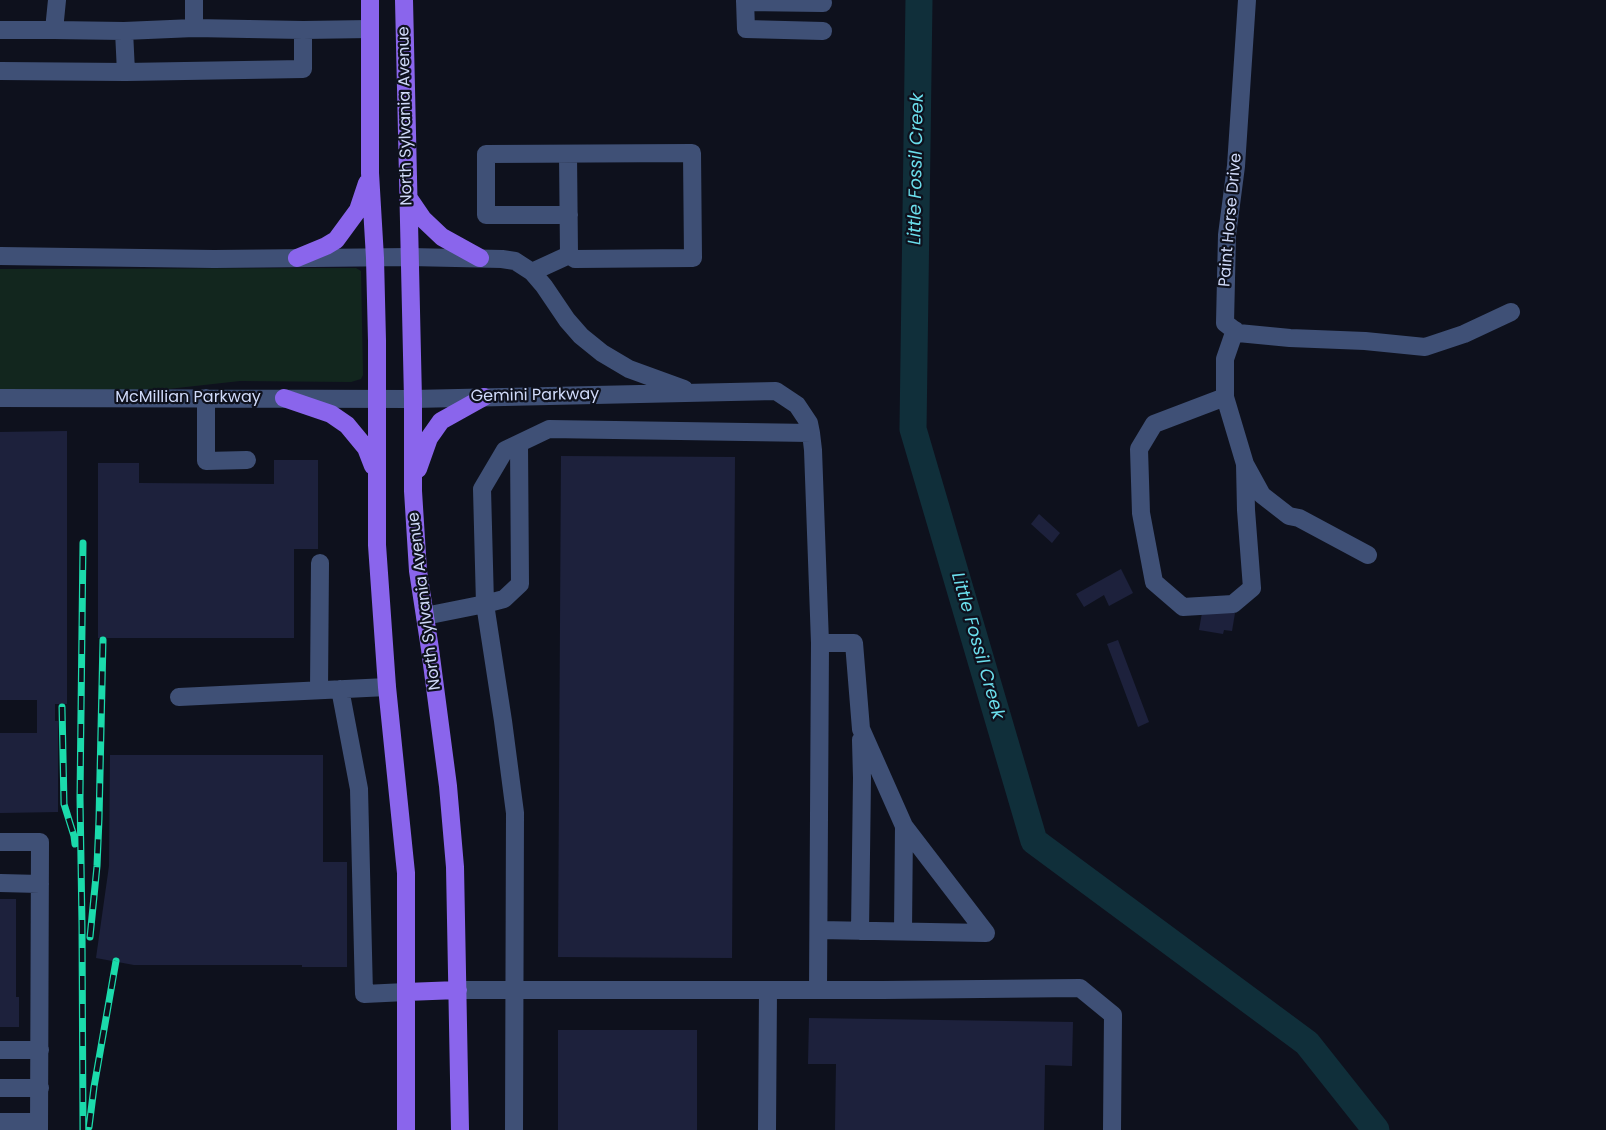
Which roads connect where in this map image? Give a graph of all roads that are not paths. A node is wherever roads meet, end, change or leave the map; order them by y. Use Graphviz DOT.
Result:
graph roads {
  1 [pos="57,0"];
  2 [pos="194,0"];
  3 [pos="370,0"];
  4 [pos="404,0"];
  5 [pos="1247,0"];
  6 [pos="745,1"];
  7 [pos="823,3"];
  8 [pos="194,28"];
  9 [pos="370,29"];
  10 [pos="0,30"];
  11 [pos="54,30"];
  12 [pos="303,30"];
  13 [pos="823,31"];
  14 [pos="124,32"];
  15 [pos="0,71"];
  16 [pos="126,72"];
  17 [pos="568,154"];
  18 [pos="370,173"];
  19 [pos="408,197"];
  20 [pos="569,215"];
  21 [pos="569,255"];
  22 [pos="0,256"];
  23 [pos="410,257"];
  24 [pos="297,258"];
  25 [pos="375,258"];
  26 [pos="480,258"];
  27 [pos="532,272"];
  28 [pos="1511,312"];
  29 [pos="1235,330"];
  30 [pos="694,392"];
  31 [pos="484,397"];
  32 [pos="1225,397"];
  33 [pos="0,398"];
  34 [pos="206,398"];
  35 [pos="284,398"];
  36 [pos="376,399"];
  37 [pos="413,399"];
  38 [pos="811,432"];
  39 [pos="519,444"];
  40 [pos="247,460"];
  41 [pos="1245,464"];
  42 [pos="377,475"];
  43 [pos="413,491"];
  44 [pos="1368,555"];
  45 [pos="320,563"];
  46 [pos="485,604"];
  47 [pos="425,616"];
  48 [pos="820,643"];
  49 [pos="387,687"];
  50 [pos="340,688"];
  51 [pos="319,690"];
  52 [pos="179,697"];
  53 [pos="861,729"];
  54 [pos="904,825"];
  55 [pos="0,842"];
  56 [pos="0,883"];
  57 [pos="40,884"];
  58 [pos="819,930"];
  59 [pos="860,931"];
  60 [pos="903,931"];
  61 [pos="458,990"];
  62 [pos="515,990"];
  63 [pos="768,990"];
  64 [pos="818,990"];
  65 [pos="406,992"];
  66 [pos="0,1050"];
  67 [pos="40,1050"];
  68 [pos="0,1088"];
  69 [pos="40,1088"];
  70 [pos="0,1122"];
  71 [pos="39,1126"];
  72 [pos="406,1130"];
  73 [pos="460,1130"];
  74 [pos="514,1130"];
  75 [pos="767,1130"];
  76 [pos="1112,1130"];
  1 -- 11 [label="street"];
  2 -- 8 [label="street"];
  3 -- 9 [label="main road, North Sylvania Avenue"];
  4 -- 19 [label="main road, North Sylvania Avenue"];
  5 -- 29 [label="street, Paint Horse Drive"];
  6 -- 7 [label="street"];
  6 -- 13 [label="street"];
  8 -- 12 [label="street"];
  8 -- 14 [label="street"];
  9 -- 12 [label="street"];
  9 -- 18 [label="main road, North Sylvania Avenue"];
  10 -- 11 [label="street"];
  11 -- 14 [label="street"];
  12 -- 16 [label="street"];
  14 -- 16 [label="street"];
  15 -- 16 [label="street"];
  17 -- 20 [label="street"];
  17 -- 20 [label="street"];
  17 -- 21 [label="street"];
  18 -- 24 [label="main road"];
  18 -- 25 [label="main road, North Sylvania Avenue"];
  19 -- 23 [label="main road, North Sylvania Avenue"];
  19 -- 26 [label="main road"];
  20 -- 21 [label="street"];
  21 -- 27 [label="street"];
  22 -- 24 [label="street"];
  23 -- 25 [label="street, Gemini Parkway"];
  23 -- 26 [label="street, Gemini Parkway"];
  23 -- 37 [label="main road, North Sylvania Avenue"];
  24 -- 25 [label="street"];
  25 -- 36 [label="main road, North Sylvania Avenue"];
  26 -- 27 [label="street, Gemini Parkway"];
  27 -- 30 [label="street, Gemini Parkway"];
  28 -- 29 [label="street"];
  29 -- 32 [label="street"];
  30 -- 31 [label="street, Gemini Parkway"];
  30 -- 38 [label="street, Gemini Parkway"];
  31 -- 37 [label="street, Gemini Parkway"];
  31 -- 43 [label="main road"];
  32 -- 41 [label="street"];
  32 -- 41 [label="street"];
  33 -- 34 [label="street, McMillian Parkway"];
  34 -- 35 [label="street, McMillian Parkway"];
  34 -- 40 [label="street"];
  35 -- 36 [label="street, McMillian Parkway"];
  35 -- 42 [label="main road"];
  36 -- 37 [label="street, Gemini Parkway"];
  36 -- 42 [label="main road, North Sylvania Avenue"];
  37 -- 43 [label="main road, North Sylvania Avenue"];
  38 -- 39 [label="street"];
  38 -- 48 [label="street"];
  39 -- 46 [label="street"];
  39 -- 46 [label="street"];
  41 -- 44 [label="street"];
  42 -- 49 [label="main road, North Sylvania Avenue"];
  43 -- 47 [label="main road, North Sylvania Avenue"];
  45 -- 51 [label="street"];
  46 -- 47 [label="street"];
  46 -- 62 [label="street"];
  47 -- 61 [label="main road, North Sylvania Avenue"];
  48 -- 53 [label="street"];
  48 -- 58 [label="street"];
  49 -- 50 [label="street"];
  49 -- 65 [label="main road, North Sylvania Avenue"];
  50 -- 51 [label="street"];
  50 -- 65 [label="street"];
  51 -- 52 [label="street"];
  53 -- 54 [label="street"];
  53 -- 59 [label="street"];
  54 -- 60 [label="street"];
  54 -- 60 [label="street"];
  55 -- 57 [label="street"];
  56 -- 57 [label="street"];
  57 -- 67 [label="street"];
  58 -- 59 [label="street"];
  58 -- 64 [label="street"];
  59 -- 60 [label="street"];
  61 -- 62 [label="street"];
  61 -- 65 [label="main road"];
  61 -- 73 [label="main road, North Sylvania Avenue"];
  62 -- 63 [label="street"];
  62 -- 74 [label="street"];
  63 -- 64 [label="street"];
  63 -- 75 [label="street"];
  64 -- 76 [label="street"];
  65 -- 72 [label="main road, North Sylvania Avenue"];
  66 -- 67 [label="street"];
  67 -- 69 [label="street"];
  68 -- 69 [label="street"];
  69 -- 71 [label="street"];
  70 -- 71 [label="street"];
}
